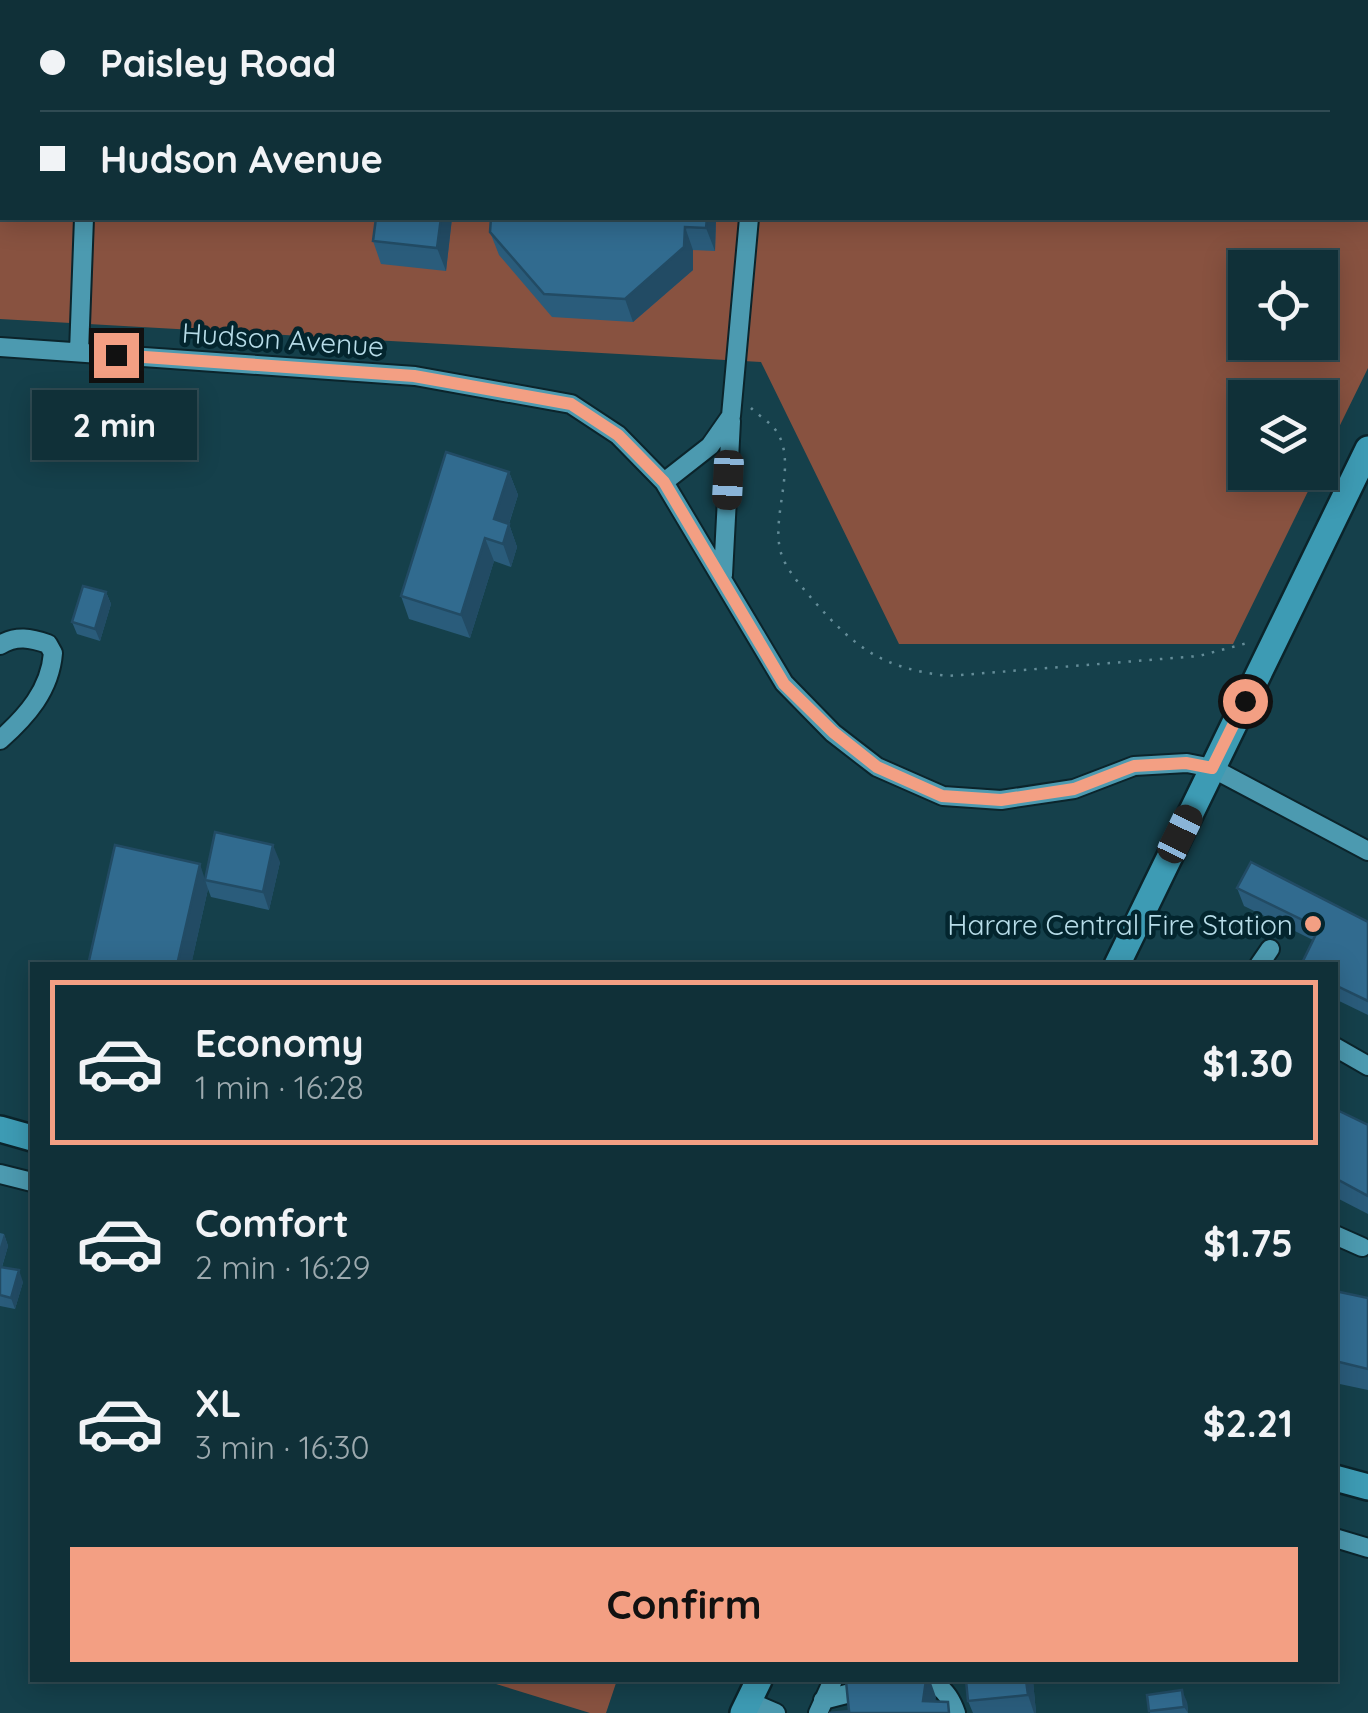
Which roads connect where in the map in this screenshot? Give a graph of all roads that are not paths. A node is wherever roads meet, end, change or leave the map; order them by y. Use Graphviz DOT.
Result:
graph roads {
  1 [pos="84,220"];
  2 [pos="749,220"];
  3 [pos="0,347"];
  4 [pos="79,352"];
  5 [pos="731,416"];
  6 [pos="1368,450"];
  7 [pos="664,482"];
  8 [pos="722,577"];
  9 [pos="0,645"];
  10 [pos="0,740"];
  11 [pos="1212,768"];
  12 [pos="1368,851"];
  13 [pos="1118,962"];
  14 [pos="1338,1049"];
  15 [pos="1368,1066"];
  16 [pos="0,1129"];
  17 [pos="30,1137"];
  18 [pos="0,1174"];
  19 [pos="30,1182"];
  20 [pos="1338,1236"];
  21 [pos="1362,1246"];
  22 [pos="1338,1479"];
  23 [pos="1368,1487"];
  24 [pos="1338,1539"];
  25 [pos="1368,1548"];
  26 [pos="833,1682"];
  27 [pos="903,1682"];
  28 [pos="930,1682"];
  29 [pos="750,1698"];
  30 [pos="821,1706"];
  31 [pos="776,1713"];
  32 [pos="956,1713"];
  1 -- 4 [label="street"];
  2 -- 5 [label="street"];
  3 -- 4 [label="street, Hudson Avenue"];
  4 -- 7 [label="street, Hudson Avenue"];
  5 -- 7 [label="street"];
  5 -- 8 [label="street"];
  6 -- 11 [label="main road"];
  7 -- 8 [label="street, Hudson Avenue"];
  8 -- 11 [label="street, Hudson Avenue"];
  9 -- 10 [label="street"];
  11 -- 12 [label="street"];
  11 -- 13 [label="main road"];
  14 -- 15 [label="street"];
  16 -- 17 [label="main road"];
  18 -- 19 [label="street"];
  20 -- 21 [label="street"];
  22 -- 23 [label="main road"];
  24 -- 25 [label="street"];
  26 -- 30 [label="street"];
  27 -- 30 [label="street"];
  28 -- 32 [label="street"];
  29 -- 31 [label="street"];
}
